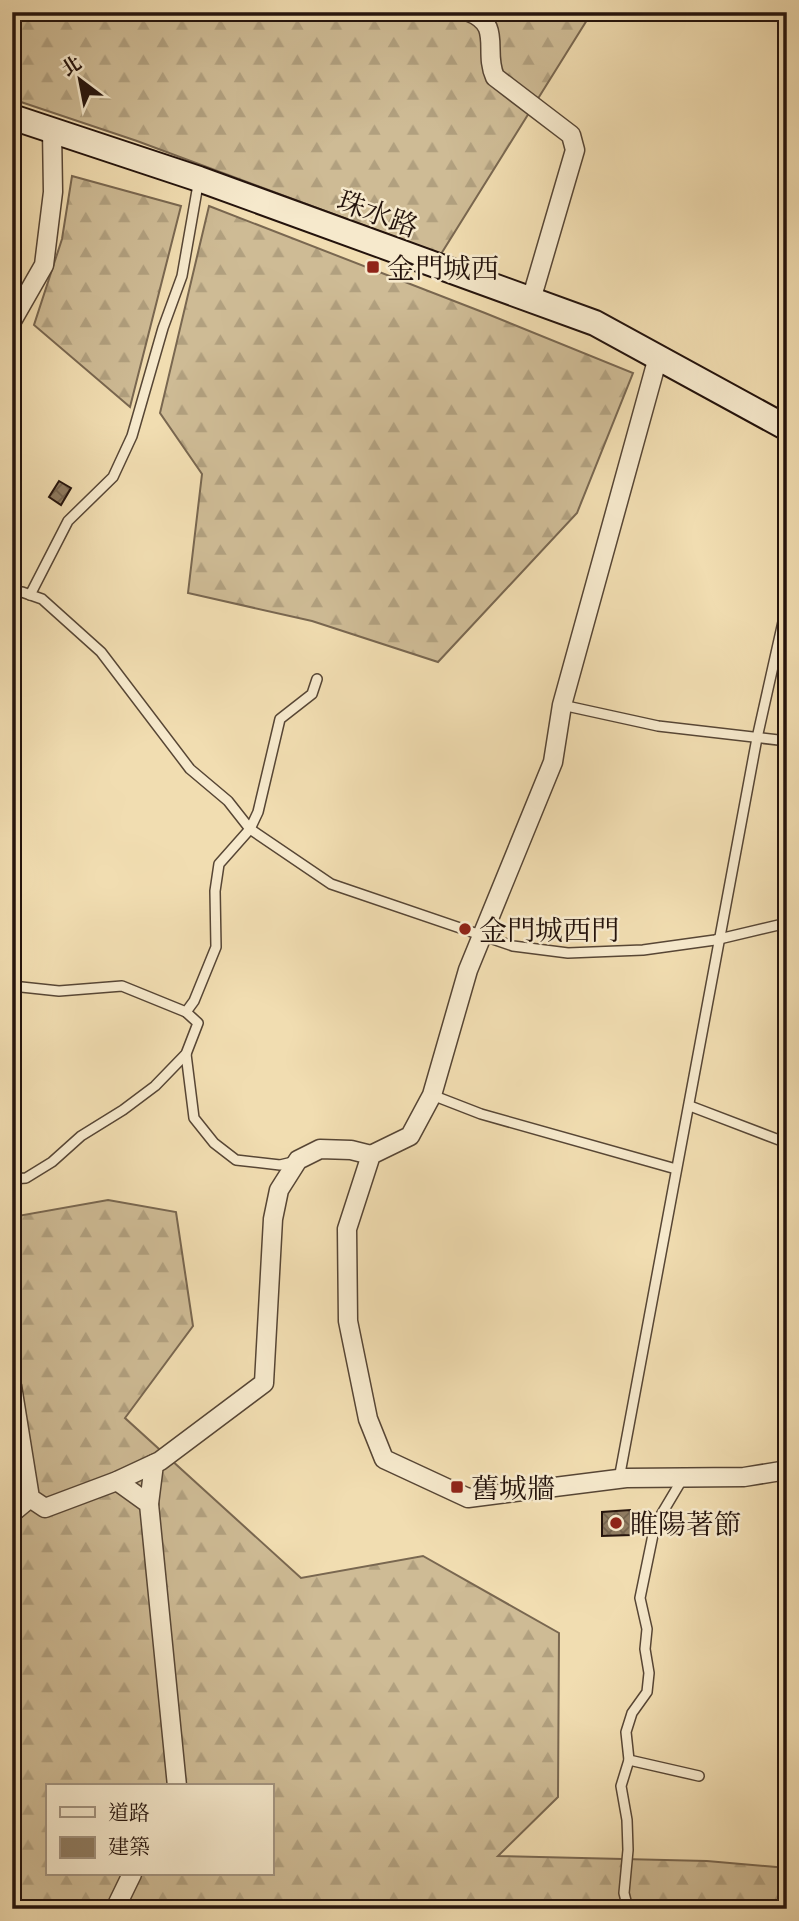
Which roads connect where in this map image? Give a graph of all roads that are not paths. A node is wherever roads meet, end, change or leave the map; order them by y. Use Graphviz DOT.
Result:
graph roads {
  1 [pos="469,12"];
  2 [pos="12,117"];
  3 [pos="52,130"];
  4 [pos="199,179"];
  5 [pos="531,300"];
  6 [pos="12,321"];
  7 [pos="658,357"];
  8 [pos="787,428"];
  9 [pos="12,593"];
  10 [pos="30,594"];
  11 [pos="787,604"];
  12 [pos="317,679"];
  13 [pos="562,705"];
  14 [pos="757,738"];
  15 [pos="787,741"];
  16 [pos="250,829"];
  17 [pos="787,923"];
  18 [pos="484,935"];
  19 [pos="719,939"];
  20 [pos="12,986"];
  21 [pos="186,1013"];
  22 [pos="186,1054"];
  23 [pos="432,1095"];
  24 [pos="690,1107"];
  25 [pos="787,1143"];
  26 [pos="371,1155"];
  27 [pos="298,1160"];
  28 [pos="676,1169"];
  29 [pos="12,1179"];
  30 [pos="12,1386"];
  31 [pos="153,1464"];
  32 [pos="787,1470"];
  33 [pos="682,1478"];
  34 [pos="620,1479"];
  35 [pos="117,1481"];
  36 [pos="30,1498"];
  37 [pos="149,1504"];
  38 [pos="12,1513"];
  39 [pos="629,1760"];
  40 [pos="699,1776"];
  41 [pos="177,1784"];
  42 [pos="131,1876"];
  43 [pos="115,1909"];
  44 [pos="628,1909"];
  1 -- 5 [label="street"];
  2 -- 3 [label="main road, 珠水路"];
  3 -- 4 [label="main road, 珠水路"];
  3 -- 6 [label="street"];
  4 -- 5 [label="main road, 珠水路"];
  4 -- 10 [label="lane"];
  5 -- 7 [label="main road, 珠水路"];
  7 -- 8 [label="main road, 珠水路"];
  7 -- 13 [label="street"];
  9 -- 10 [label="lane"];
  10 -- 16 [label="lane"];
  11 -- 14 [label="lane"];
  12 -- 16 [label="lane"];
  13 -- 14 [label="lane"];
  13 -- 18 [label="street"];
  14 -- 15 [label="lane"];
  14 -- 19 [label="lane"];
  16 -- 18 [label="lane"];
  16 -- 21 [label="lane"];
  17 -- 19 [label="lane"];
  18 -- 19 [label="lane"];
  18 -- 23 [label="street"];
  19 -- 24 [label="lane"];
  20 -- 21 [label="lane"];
  21 -- 22 [label="lane"];
  22 -- 27 [label="lane"];
  22 -- 29 [label="lane"];
  23 -- 26 [label="street"];
  23 -- 28 [label="lane"];
  24 -- 25 [label="lane"];
  24 -- 28 [label="lane"];
  26 -- 27 [label="street"];
  26 -- 34 [label="street"];
  27 -- 31 [label="street"];
  28 -- 34 [label="lane"];
  30 -- 36 [label="street"];
  31 -- 35 [label="street"];
  31 -- 37 [label="street"];
  32 -- 33 [label="street"];
  33 -- 34 [label="street"];
  33 -- 39 [label="lane"];
  35 -- 36 [label="street"];
  35 -- 37 [label="street"];
  36 -- 38 [label="street"];
  37 -- 41 [label="street"];
  39 -- 40 [label="lane"];
  39 -- 44 [label="lane"];
  42 -- 43 [label="street"];
}
